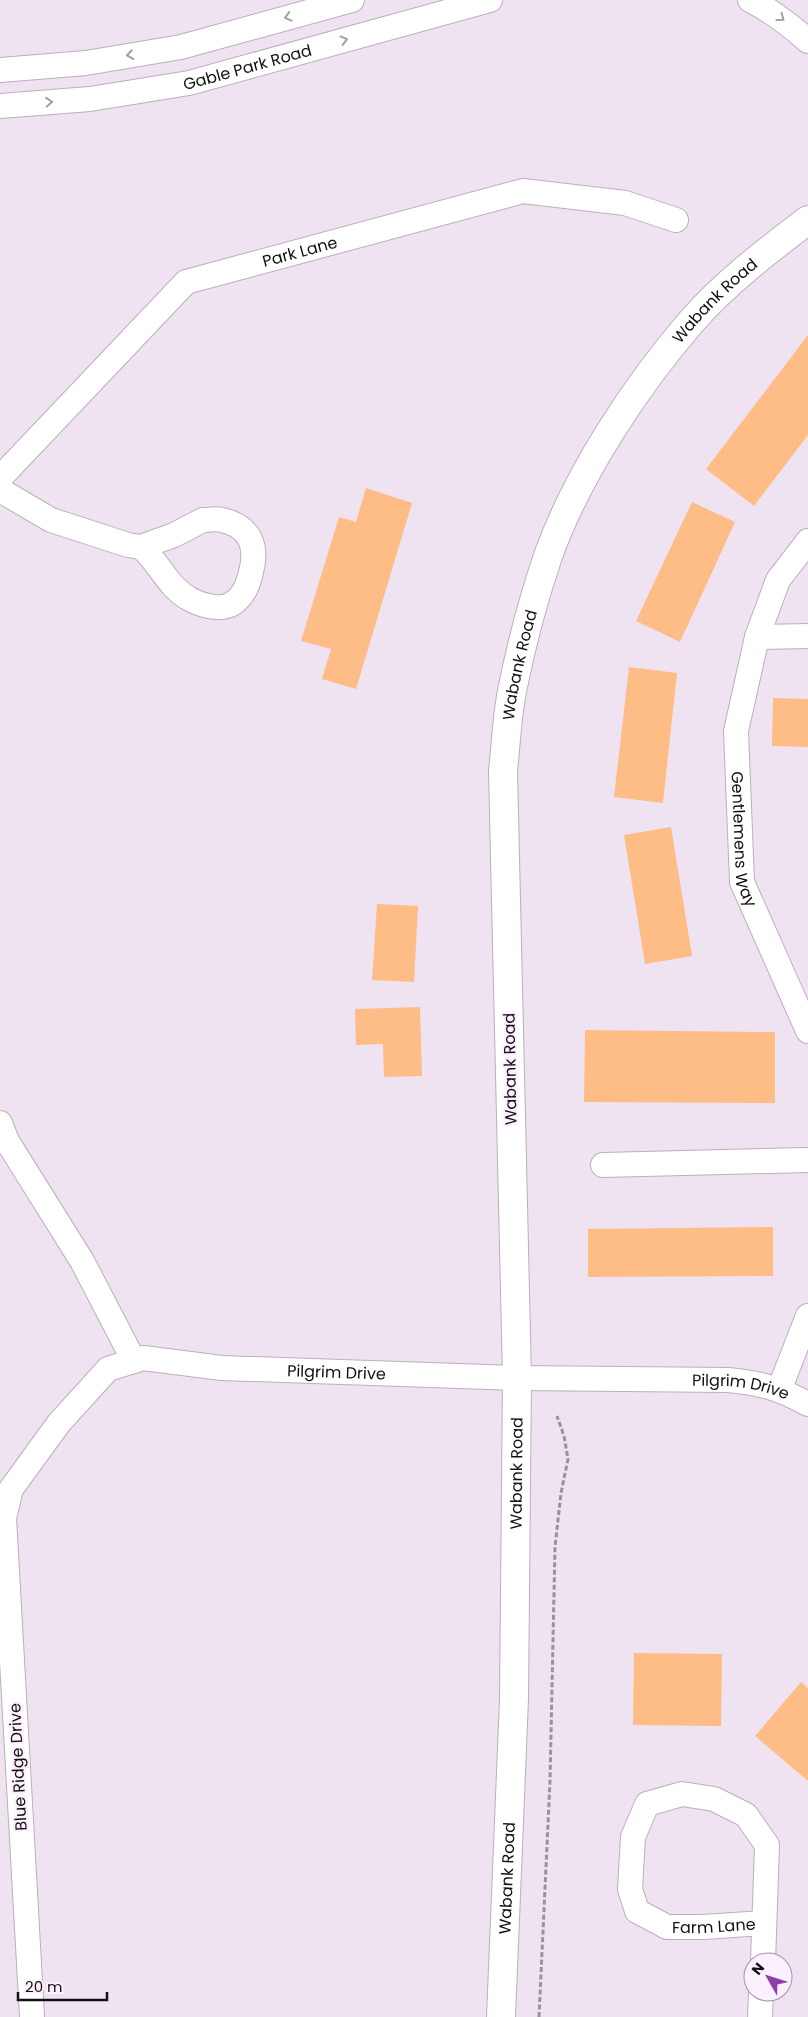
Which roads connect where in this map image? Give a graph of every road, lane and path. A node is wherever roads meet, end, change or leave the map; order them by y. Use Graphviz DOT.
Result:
graph roads {
  1 [pos="352,0"];
  2 [pos="490,0"];
  3 [pos="750,0"];
  4 [pos="808,41"];
  5 [pos="0,70"];
  6 [pos="0,106"];
  7 [pos="676,220"];
  8 [pos="808,220"];
  9 [pos="0,478"];
  10 [pos="0,490"];
  11 [pos="808,541"];
  12 [pos="141,547"];
  13 [pos="808,636"];
  14 [pos="758,637"];
  15 [pos="808,1031"];
  16 [pos="0,1123"];
  17 [pos="808,1160"];
  18 [pos="603,1164"];
  19 [pos="808,1316"];
  20 [pos="134,1361"];
  21 [pos="517,1378"];
  22 [pos="779,1390"];
  23 [pos="808,1404"];
  24 [pos="557,1416"];
  25 [pos="2,1518"];
  26 [pos="764,1923"];
  27 [pos="763,1952"];
  28 [pos="761,2002"];
  29 [pos="32,2017"];
  30 [pos="502,2017"];
  31 [pos="539,2017"];
  32 [pos="760,2017"];
  1 -- 5 [label="street, one-way"];
  6 -- 2 [label="street, Gable Park Road, one-way"];
  3 -- 4 [label="street, one-way"];
  7 -- 9 [label="street, Park Lane"];
  8 -- 21 [label="street, Wabank Road"];
  10 -- 12 [label="street"];
  11 -- 14 [label="street, Gentlemens Way"];
  12 -- 12 [label="street"];
  13 -- 14 [label="street"];
  14 -- 15 [label="street, Gentlemens Way"];
  16 -- 20 [label="street"];
  17 -- 18 [label="street"];
  19 -- 22 [label="street"];
  20 -- 21 [label="street, Pilgrim Drive"];
  20 -- 25 [label="street, Blue Ridge Drive"];
  21 -- 22 [label="street, Pilgrim Drive"];
  21 -- 30 [label="street, Wabank Road"];
  22 -- 23 [label="street, Pilgrim Drive"];
  24 -- 31 [label="path"];
  25 -- 29 [label="street, Blue Ridge Drive"];
  26 -- 26 [label="street, Farm Lane"];
  26 -- 27 [label="street, Farm Lane"];
  28 -- 32 [label="street"];
}
